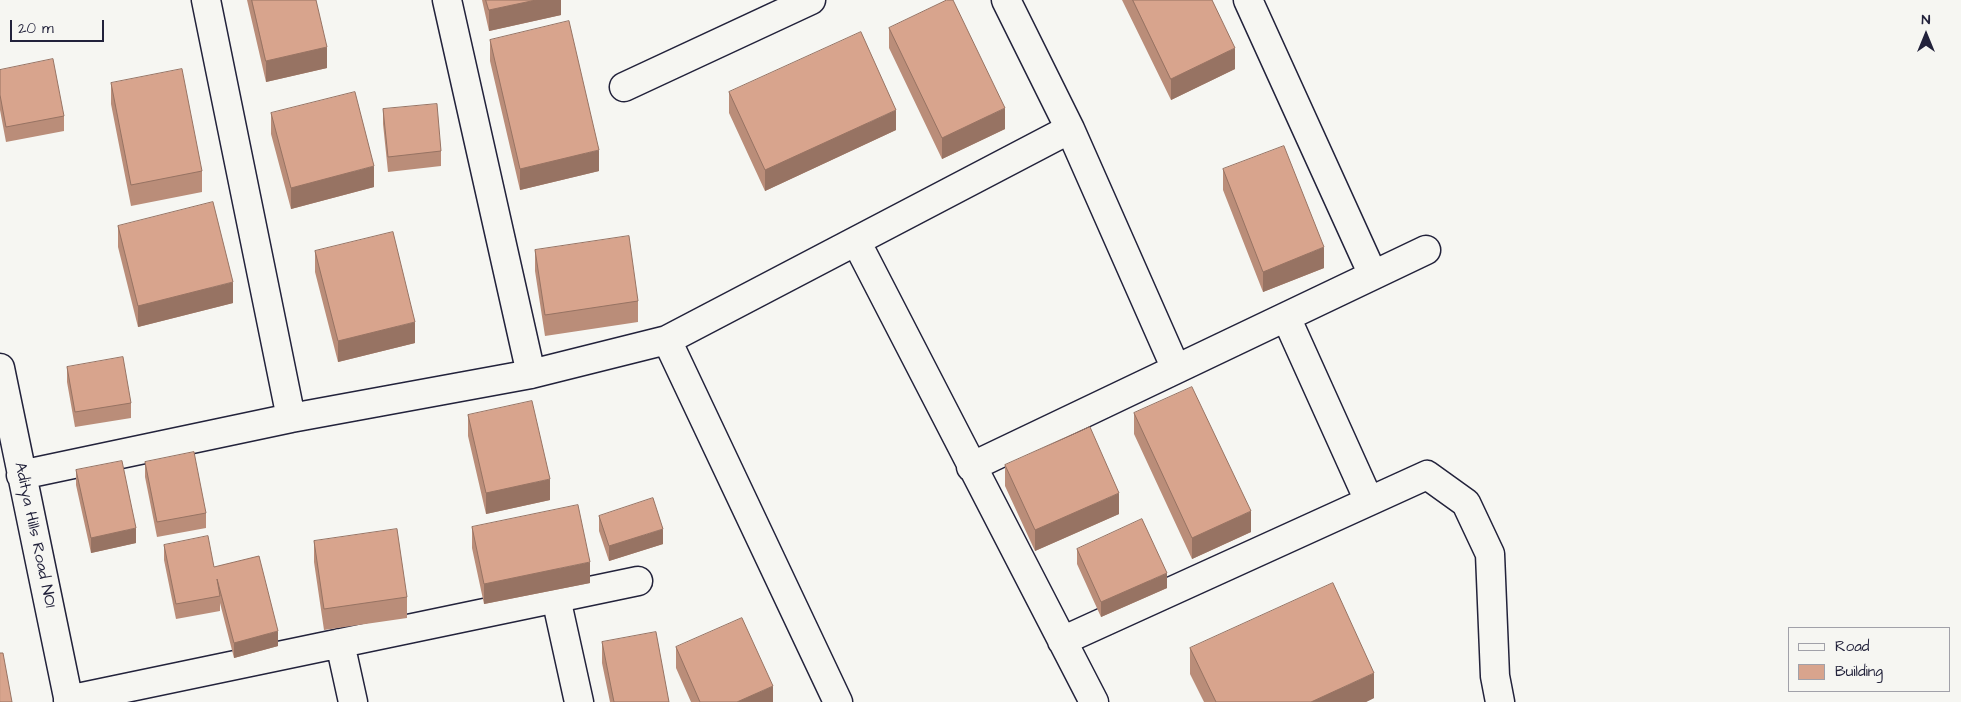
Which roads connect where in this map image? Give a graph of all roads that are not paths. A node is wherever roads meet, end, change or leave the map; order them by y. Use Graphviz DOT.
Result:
graph roads {
  1 [pos="206,0"];
  2 [pos="447,0"];
  3 [pos="811,0"];
  4 [pos="1006,0"];
  5 [pos="1248,0"];
  6 [pos="624,87"];
  7 [pos="1070,129"];
  8 [pos="856,241"];
  9 [pos="1426,250"];
  10 [pos="1373,275"];
  11 [pos="1286,317"];
  12 [pos="667,340"];
  13 [pos="0,368"];
  14 [pos="1176,369"];
  15 [pos="531,374"];
  16 [pos="291,418"];
  17 [pos="971,467"];
  18 [pos="21,475"];
  19 [pos="1369,501"];
  20 [pos="638,581"];
  21 [pos="556,598"];
  22 [pos="1062,640"];
  23 [pos="340,643"];
  24 [pos="68,701"];
  25 [pos="352,702"];
  26 [pos="579,702"];
  27 [pos="838,702"];
  28 [pos="1094,702"];
  29 [pos="1500,702"];
  1 -- 16 [label="street"];
  2 -- 15 [label="street"];
  3 -- 6 [label="street"];
  4 -- 7 [label="street"];
  5 -- 10 [label="street"];
  7 -- 8 [label="street"];
  7 -- 14 [label="street"];
  8 -- 12 [label="street"];
  8 -- 17 [label="street"];
  9 -- 10 [label="street"];
  10 -- 11 [label="street"];
  11 -- 14 [label="street"];
  11 -- 19 [label="street"];
  12 -- 15 [label="street"];
  12 -- 27 [label="street"];
  13 -- 18 [label="street, Aditya Hills Road NO1"];
  14 -- 17 [label="street"];
  15 -- 16 [label="street"];
  16 -- 18 [label="street"];
  17 -- 22 [label="street"];
  18 -- 24 [label="street, Aditya Hills Road NO1"];
  19 -- 22 [label="street"];
  19 -- 29 [label="street"];
  20 -- 21 [label="street"];
  21 -- 23 [label="street"];
  21 -- 26 [label="street"];
  22 -- 28 [label="street"];
  23 -- 24 [label="street"];
  23 -- 25 [label="street"];
}
